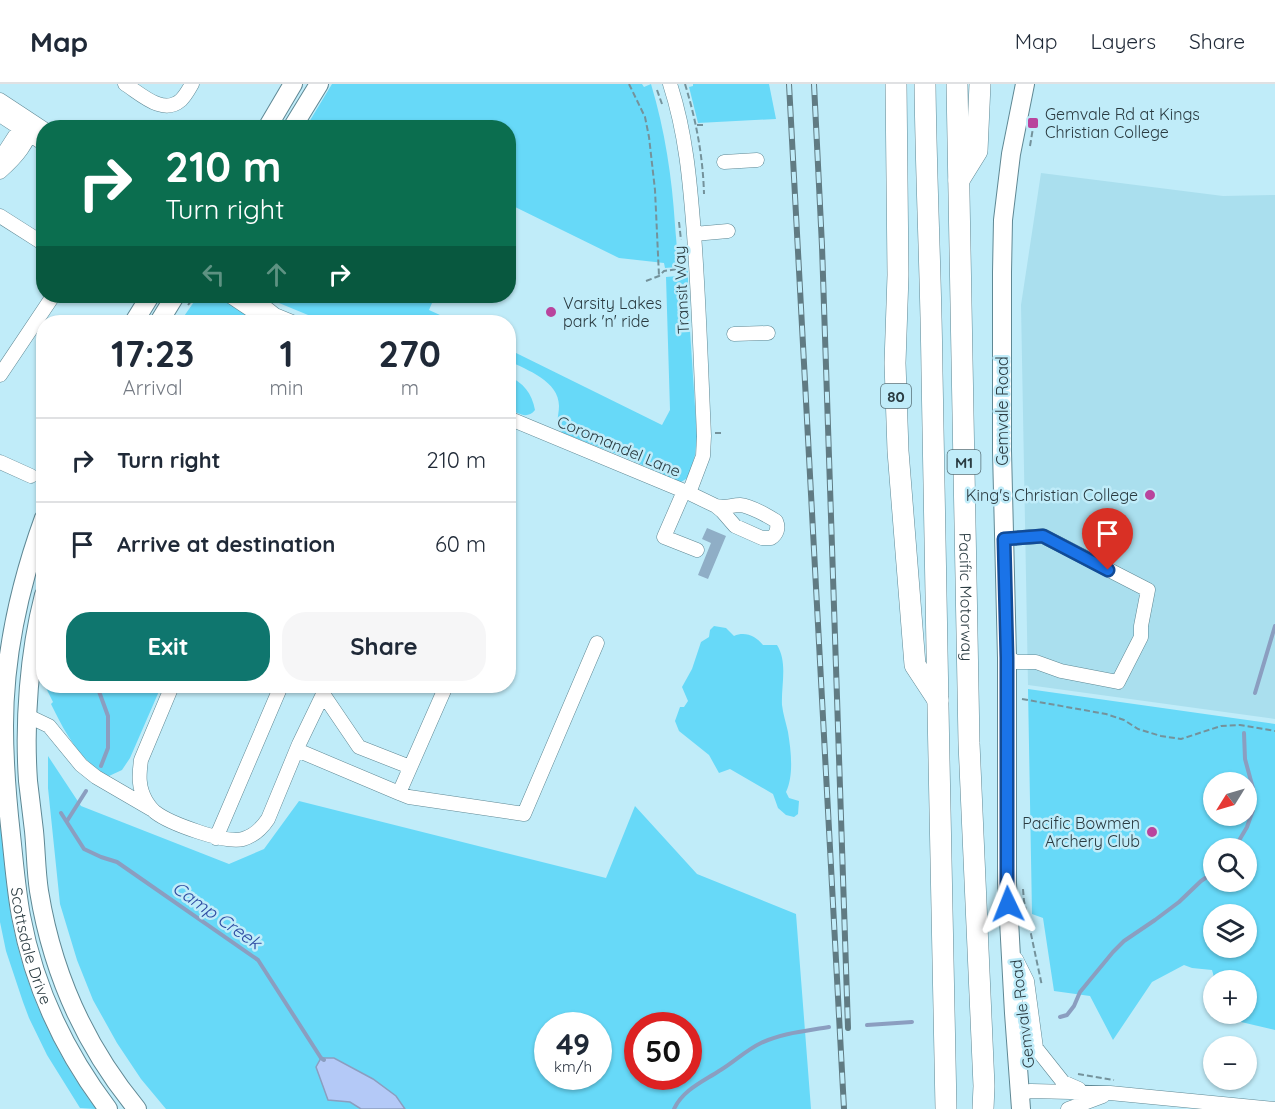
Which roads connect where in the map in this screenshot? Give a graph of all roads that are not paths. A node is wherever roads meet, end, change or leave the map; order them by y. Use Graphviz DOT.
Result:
graph roads {
  1 [pos="125,84"];
  2 [pos="192,84"];
  3 [pos="293,84"];
  4 [pos="319,84"];
  5 [pos="670,84"];
  6 [pos="896,84"];
  7 [pos="926,84"];
  8 [pos="957,84"];
  9 [pos="980,84"];
  10 [pos="1025,84"];
  11 [pos="0,100"];
  12 [pos="0,115"];
  13 [pos="272,120"];
  14 [pos="297,120"];
  15 [pos="32,128"];
  16 [pos="757,160"];
  17 [pos="2,162"];
  18 [pos="724,162"];
  19 [pos="958,181"];
  20 [pos="0,216"];
  21 [pos="728,231"];
  22 [pos="694,234"];
  23 [pos="36,239"];
  24 [pos="179,303"];
  25 [pos="240,303"];
  26 [pos="260,303"];
  27 [pos="166,315"];
  28 [pos="275,315"];
  29 [pos="36,321"];
  30 [pos="768,333"];
  31 [pos="734,334"];
  32 [pos="0,375"];
  33 [pos="516,421"];
  34 [pos="0,462"];
  35 [pos="31,477"];
  36 [pos="686,492"];
  37 [pos="743,492"];
  38 [pos="716,506"];
  39 [pos="734,506"];
  40 [pos="777,508"];
  41 [pos="731,523"];
  42 [pos="778,525"];
  43 [pos="1004,539"];
  44 [pos="36,541"];
  45 [pos="697,550"];
  46 [pos="36,633"];
  47 [pos="597,643"];
  48 [pos="1007,658"];
  49 [pos="169,693"];
  50 [pos="278,693"];
  51 [pos="324,693"];
  52 [pos="327,693"];
  53 [pos="443,693"];
  54 [pos="938,701"];
  55 [pos="28,716"];
  56 [pos="297,750"];
  57 [pos="410,767"];
  58 [pos="399,793"];
  59 [pos="155,812"];
  60 [pos="216,837"];
  61 [pos="1015,883"];
  62 [pos="1016,959"];
  63 [pos="1089,1092"];
  64 [pos="1110,1093"];
  65 [pos="1026,1101"];
  66 [pos="108,1109"];
  67 [pos="137,1109"];
  68 [pos="946,1109"];
  69 [pos="983,1109"];
  70 [pos="1068,1109"];
  71 [pos="1275,1109"];
  1 -- 2 [label="street"];
  3 -- 13 [label="main road"];
  4 -- 14 [label="main road"];
  5 -- 22 [label="street, Transit Way"];
  6 -- 54 [label="highway, 80"];
  7 -- 54 [label="highway, Pacific Motorway / M1"];
  8 -- 19 [label="highway, Pacific Motorway / M1"];
  9 -- 19 [label="highway"];
  10 -- 43 [label="main road, Gemvale Road"];
  11 -- 15 [label="street"];
  12 -- 15 [label="street"];
  15 -- 17 [label="street"];
  16 -- 18 [label="street"];
  19 -- 69 [label="highway, Pacific Motorway / M1"];
  20 -- 23 [label="street"];
  21 -- 22 [label="street"];
  22 -- 36 [label="street, Transit Way"];
  24 -- 27 [label="main road"];
  25 -- 28 [label="street"];
  26 -- 28 [label="street"];
  29 -- 32 [label="street"];
  30 -- 31 [label="street"];
  33 -- 36 [label="street, Coromandel Lane"];
  34 -- 35 [label="street"];
  36 -- 38 [label="street, Coromandel Lane"];
  36 -- 45 [label="street, Transit Way"];
  37 -- 39 [label="street"];
  38 -- 39 [label="street, Coromandel Lane"];
  38 -- 41 [label="street, Coromandel Lane"];
  39 -- 41 [label="street"];
  39 -- 42 [label="street, Coromandel Lane"];
  40 -- 42 [label="street"];
  41 -- 42 [label="street, Coromandel Lane"];
  43 -- 48 [label="main road, Gemvale Road"];
  43 -- 48 [label="street"];
  44 -- 66 [label="main road, Scottsdale Drive"];
  46 -- 55 [label="main road, Scottsdale Drive"];
  47 -- 58 [label="street"];
  48 -- 61 [label="main road, Gemvale Road"];
  49 -- 59 [label="street"];
  50 -- 60 [label="street"];
  51 -- 56 [label="street"];
  52 -- 57 [label="street"];
  53 -- 57 [label="street"];
  54 -- 68 [label="highway, Pacific Motorway / M1"];
  55 -- 59 [label="street"];
  55 -- 67 [label="main road, Scottsdale Drive"];
  56 -- 58 [label="street"];
  56 -- 60 [label="street"];
  57 -- 58 [label="street"];
  59 -- 60 [label="street"];
  61 -- 62 [label="main road, Gemvale Road"];
  61 -- 65 [label="main road, Gemvale Road"];
  62 -- 63 [label="street"];
  62 -- 65 [label="main road, Gemvale Road"];
  63 -- 64 [label="street"];
  63 -- 65 [label="street"];
  64 -- 70 [label="street"];
  64 -- 71 [label="street"];
}
